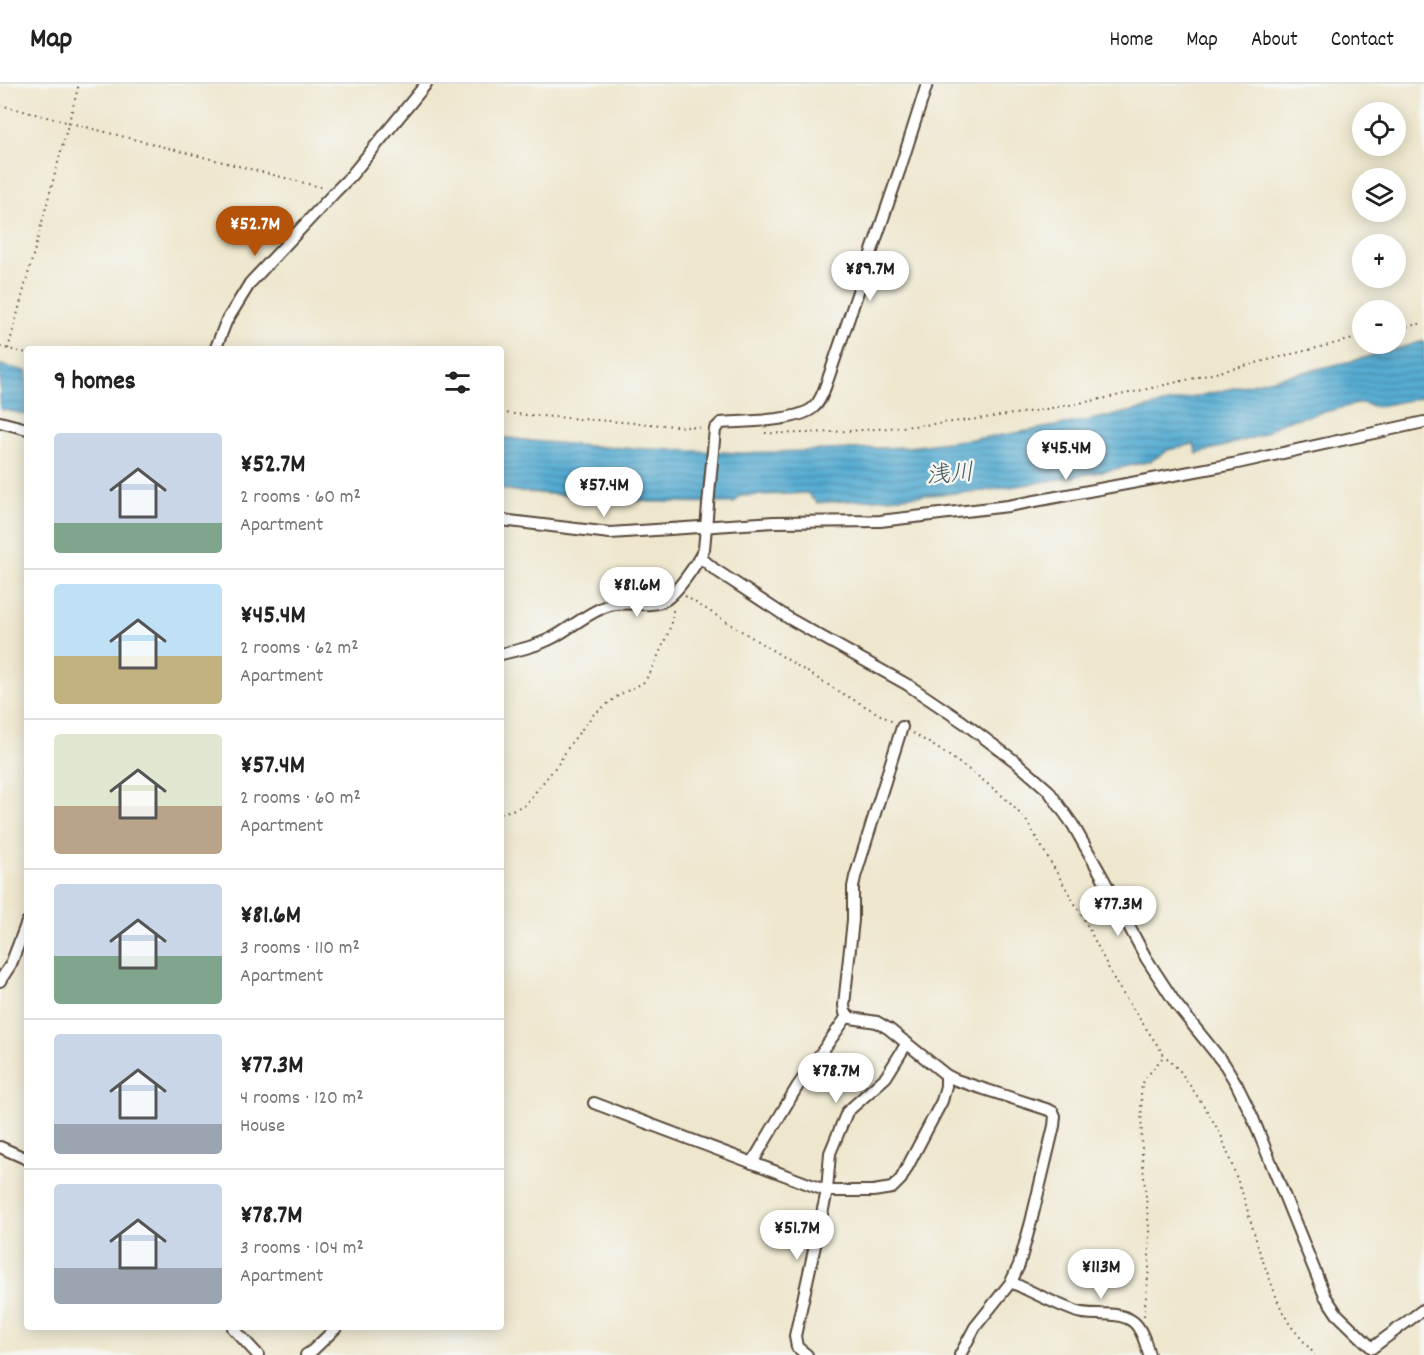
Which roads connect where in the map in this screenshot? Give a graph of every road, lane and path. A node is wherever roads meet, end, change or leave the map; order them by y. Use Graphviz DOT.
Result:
graph roads {
  1 [pos="79,84"];
  2 [pos="426,84"];
  3 [pos="927,84"];
  4 [pos="0,105"];
  5 [pos="69,123"];
  6 [pos="336,191"];
  7 [pos="1424,323"];
  8 [pos="1406,327"];
  9 [pos="1352,339"];
  10 [pos="217,346"];
  11 [pos="0,347"];
  12 [pos="8,349"];
  13 [pos="24,352"];
  14 [pos="504,413"];
  15 [pos="0,422"];
  16 [pos="1424,422"];
  17 [pos="24,428"];
  18 [pos="760,433"];
  19 [pos="715,434"];
  20 [pos="504,520"];
  21 [pos="705,523"];
  22 [pos="700,557"];
  23 [pos="674,593"];
  24 [pos="504,653"];
  25 [pos="902,727"];
  26 [pos="504,812"];
  27 [pos="24,930"];
  28 [pos="0,981"];
  29 [pos="848,1015"];
  30 [pos="907,1043"];
  31 [pos="1164,1056"];
  32 [pos="946,1075"];
  33 [pos="594,1103"];
  34 [pos="0,1147"];
  35 [pos="24,1158"];
  36 [pos="752,1163"];
  37 [pos="827,1191"];
  38 [pos="1011,1282"];
  39 [pos="1424,1309"];
  40 [pos="1139,1327"];
  41 [pos="235,1330"];
  42 [pos="334,1330"];
  43 [pos="1369,1352"];
  44 [pos="258,1355"];
  45 [pos="306,1355"];
  46 [pos="807,1355"];
  47 [pos="960,1355"];
  48 [pos="1149,1355"];
  49 [pos="1315,1355"];
  1 -- 5 [label="path"];
  2 -- 6 [label="street"];
  3 -- 19 [label="street"];
  4 -- 5 [label="path"];
  5 -- 6 [label="path"];
  5 -- 12 [label="path"];
  6 -- 10 [label="street"];
  7 -- 8 [label="path"];
  9 -- 18 [label="path"];
  11 -- 12 [label="path"];
  12 -- 13 [label="path"];
  14 -- 19 [label="path"];
  15 -- 17 [label="street"];
  16 -- 21 [label="street"];
  19 -- 21 [label="street"];
  20 -- 21 [label="street"];
  21 -- 22 [label="street"];
  22 -- 23 [label="street"];
  22 -- 43 [label="street"];
  23 -- 24 [label="street"];
  23 -- 25 [label="path"];
  23 -- 26 [label="path"];
  25 -- 29 [label="street"];
  25 -- 31 [label="path"];
  27 -- 28 [label="street"];
  29 -- 30 [label="street"];
  29 -- 36 [label="street"];
  30 -- 32 [label="street"];
  30 -- 37 [label="street"];
  31 -- 40 [label="path"];
  31 -- 49 [label="path"];
  32 -- 37 [label="street"];
  32 -- 38 [label="street"];
  33 -- 36 [label="street"];
  34 -- 35 [label="street"];
  36 -- 37 [label="street"];
  37 -- 46 [label="street"];
  38 -- 40 [label="street"];
  38 -- 47 [label="street"];
  39 -- 43 [label="street"];
  40 -- 48 [label="street"];
  41 -- 44 [label="street"];
  42 -- 45 [label="street"];
}
